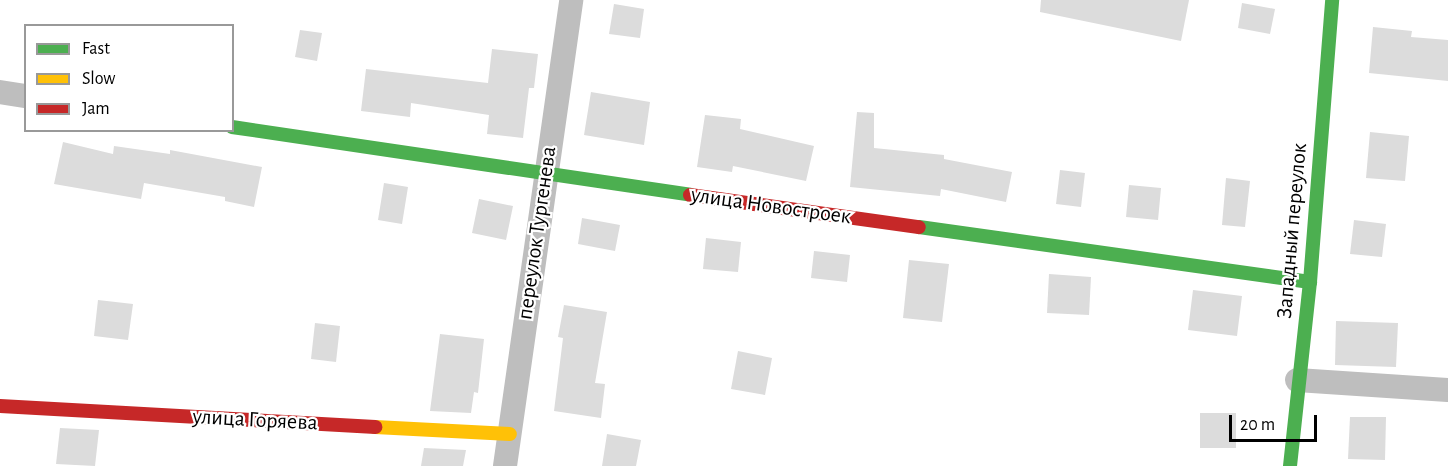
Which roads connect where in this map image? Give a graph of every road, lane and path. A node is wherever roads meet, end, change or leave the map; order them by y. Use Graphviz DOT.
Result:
graph roads {
  1 [pos="571,0"];
  2 [pos="1332,0"];
  3 [pos="0,92"];
  4 [pos="24,96"];
  5 [pos="234,127"];
  6 [pos="545,174"];
  7 [pos="1310,282"];
  8 [pos="1297,380"];
  9 [pos="1448,390"];
  10 [pos="0,406"];
  11 [pos="510,434"];
  12 [pos="505,466"];
  13 [pos="1290,466"];
  1 -- 6 [label="street, переулок Тургенева"];
  2 -- 7 [label="street, Западный переулок"];
  3 -- 4 [label="street"];
  5 -- 6 [label="street, улица Новостроек"];
  6 -- 7 [label="street, улица Новостроек"];
  6 -- 11 [label="street, переулок Тургенева"];
  7 -- 8 [label="street, Западный переулок"];
  8 -- 9 [label="street"];
  8 -- 13 [label="street, Западный переулок"];
  10 -- 11 [label="street, улица Горяева"];
  11 -- 12 [label="street, переулок Тургенева"];
}
